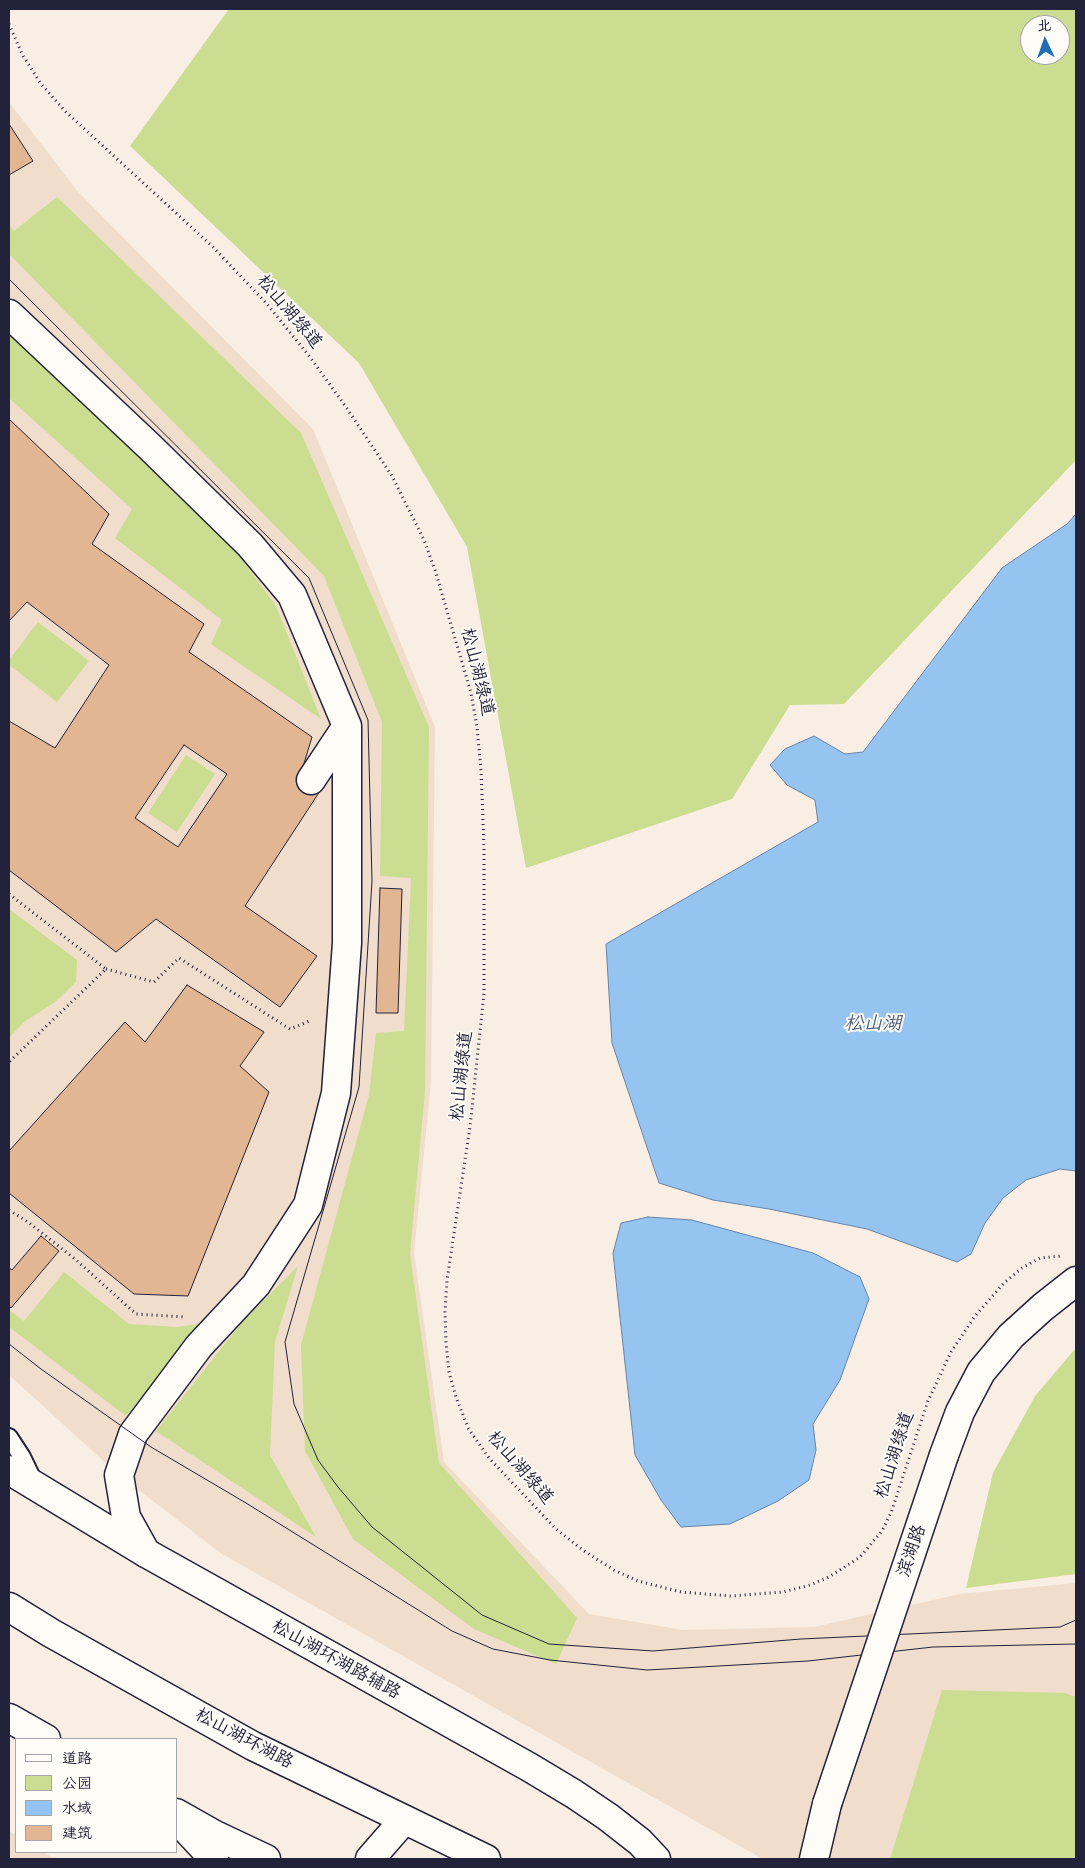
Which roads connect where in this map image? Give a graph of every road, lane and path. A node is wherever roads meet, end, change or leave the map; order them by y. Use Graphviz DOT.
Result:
graph roads {
  1 [pos="9,24"];
  2 [pos="9,314"];
  3 [pos="347,726"];
  4 [pos="311,780"];
  5 [pos="9,894"];
  6 [pos="106,969"];
  7 [pos="342,1008"];
  8 [pos="9,1062"];
  9 [pos="9,1210"];
  10 [pos="1072,1269"];
  11 [pos="191,1315"];
  12 [pos="9,1437"];
  13 [pos="9,1470"];
  14 [pos="36,1486"];
  15 [pos="146,1553"];
  16 [pos="9,1607"];
  17 [pos="9,1718"];
  18 [pos="44,1738"];
  19 [pos="178,1814"];
  20 [pos="404,1820"];
  21 [pos="178,1822"];
  22 [pos="214,1859"];
  23 [pos="266,1859"];
  24 [pos="370,1859"];
  25 [pos="388,1859"];
  26 [pos="486,1859"];
  27 [pos="656,1859"];
  28 [pos="814,1859"];
  1 -- 10 [label="path, 松山湖绿道"];
  2 -- 3 [label="street"];
  3 -- 4 [label="street"];
  3 -- 7 [label="street"];
  5 -- 6 [label="path"];
  6 -- 7 [label="path"];
  6 -- 8 [label="path"];
  7 -- 15 [label="street"];
  9 -- 11 [label="path"];
  10 -- 28 [label="street, 滨湖路, bridge"];
  12 -- 14 [label="lane"];
  13 -- 14 [label="street, 松山湖环湖路辅路"];
  14 -- 15 [label="street, 松山湖环湖路辅路"];
  15 -- 27 [label="street, 松山湖环湖路辅路"];
  16 -- 20 [label="street, 松山湖环湖路"];
  17 -- 18 [label="street"];
  19 -- 23 [label="street"];
  20 -- 24 [label="street"];
  20 -- 25 [label="street"];
  20 -- 26 [label="street, 松山湖环湖路"];
  21 -- 22 [label="street"];
}
